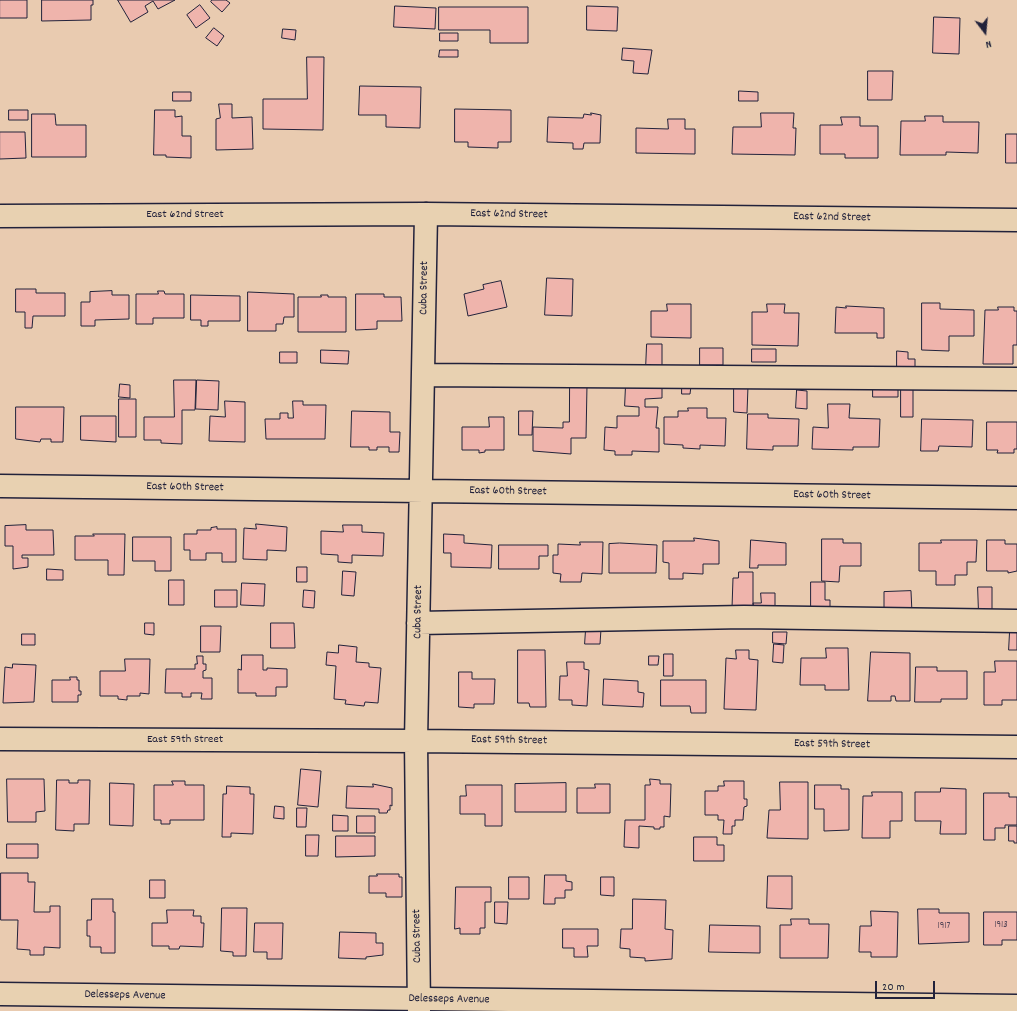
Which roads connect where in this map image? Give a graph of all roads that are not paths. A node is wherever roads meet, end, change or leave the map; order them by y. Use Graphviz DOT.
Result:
graph roads {
  1 [pos="426,214"];
  2 [pos="0,216"];
  3 [pos="1017,220"];
  4 [pos="423,376"];
  5 [pos="1017,379"];
  6 [pos="0,486"];
  7 [pos="421,491"];
  8 [pos="1017,498"];
  9 [pos="1017,621"];
  10 [pos="418,623"];
  11 [pos="0,739"];
  12 [pos="416,740"];
  13 [pos="1017,747"];
  14 [pos="0,994"];
  15 [pos="419,1005"];
  16 [pos="1017,1006"];
  17 [pos="800,1007"];
  18 [pos="914,1008"];
  1 -- 2 [label="street, East 62nd Street"];
  1 -- 3 [label="street, East 62nd Street"];
  1 -- 4 [label="street, Cuba Street"];
  4 -- 5 [label="street"];
  4 -- 7 [label="street, Cuba Street"];
  6 -- 7 [label="street, East 60th Street"];
  7 -- 8 [label="street, East 60th Street"];
  7 -- 10 [label="street, Cuba Street"];
  9 -- 10 [label="street"];
  10 -- 12 [label="street, Cuba Street"];
  11 -- 12 [label="street, East 59th Street"];
  12 -- 13 [label="street, East 59th Street"];
  12 -- 15 [label="street, Cuba Street"];
  14 -- 15 [label="street, Delesseps Avenue"];
  15 -- 17 [label="street, Delesseps Avenue"];
  16 -- 18 [label="street, Delesseps Avenue"];
  17 -- 18 [label="street, Delesseps Avenue"];
}
